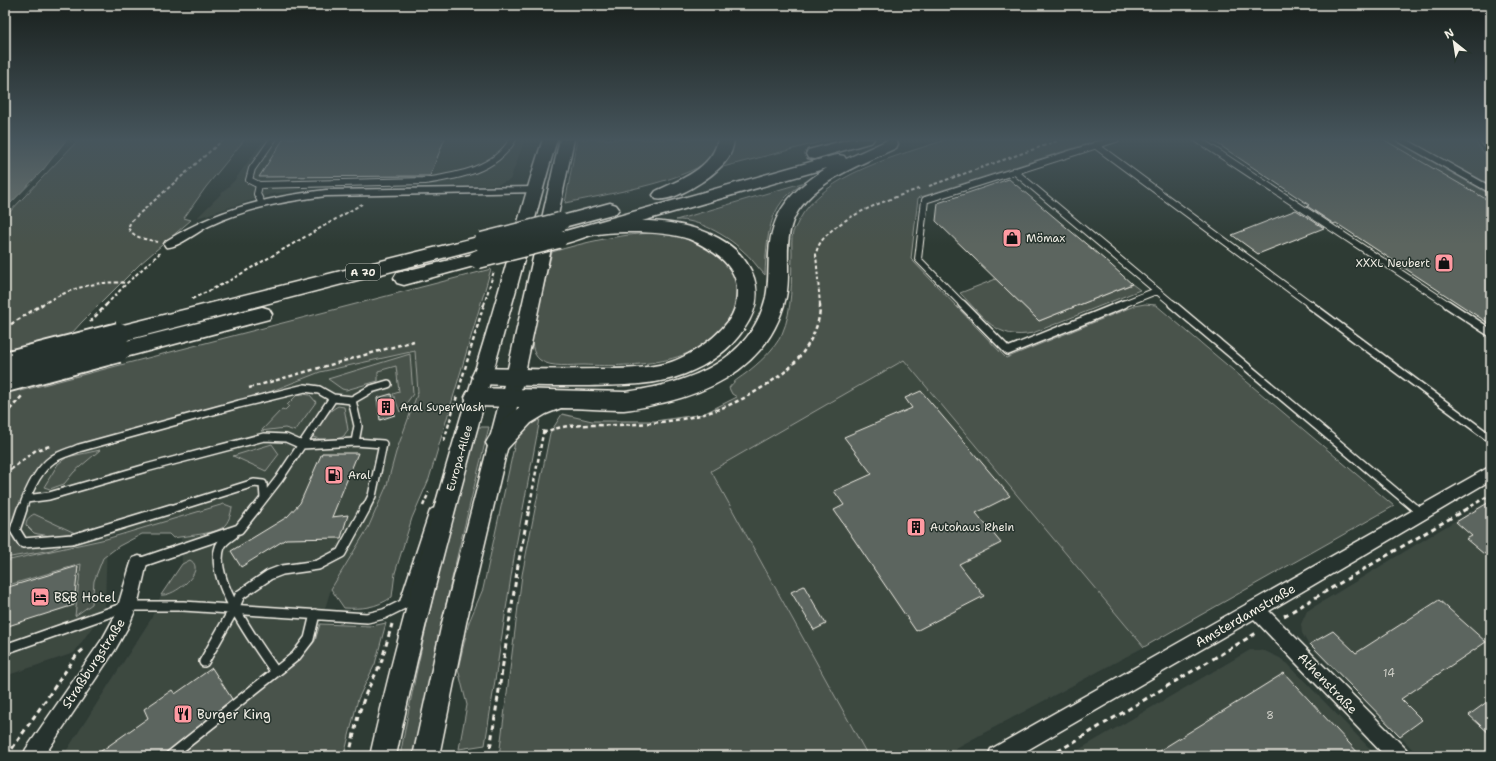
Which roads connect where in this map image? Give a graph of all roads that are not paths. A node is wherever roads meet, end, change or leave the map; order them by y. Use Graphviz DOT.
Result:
graph roads {
  1 [pos="250,175"];
  2 [pos="456,175"];
  3 [pos="539,175"];
  4 [pos="559,175"];
  5 [pos="698,175"];
  6 [pos="738,175"];
  7 [pos="788,175"];
  8 [pos="831,175"];
  9 [pos="1006,175"];
  10 [pos="1017,175"];
  11 [pos="1135,175"];
  12 [pos="1252,175"];
  13 [pos="1464,175"];
  14 [pos="259,185"];
  15 [pos="534,190"];
  16 [pos="1491,190"];
  17 [pos="662,195"];
  18 [pos="261,202"];
  19 [pos="594,229"];
  20 [pos="559,230"];
  21 [pos="170,244"];
  22 [pos="1156,291"];
  23 [pos="1491,333"];
  24 [pos="118,343"];
  25 [pos="5,363"];
  26 [pos="483,376"];
  27 [pos="5,381"];
  28 [pos="388,384"];
  29 [pos="512,387"];
  30 [pos="476,397"];
  31 [pos="333,398"];
  32 [pos="352,400"];
  33 [pos="563,400"];
  34 [pos="1491,439"];
  35 [pos="355,442"];
  36 [pos="498,443"];
  37 [pos="302,445"];
  38 [pos="1491,472"];
  39 [pos="442,484"];
  40 [pos="264,498"];
  41 [pos="26,499"];
  42 [pos="1421,513"];
  43 [pos="239,530"];
  44 [pos="139,563"];
  45 [pos="128,606"];
  46 [pos="234,609"];
  47 [pos="1256,609"];
  48 [pos="315,614"];
  49 [pos="5,649"];
  50 [pos="204,662"];
  51 [pos="275,671"];
  52 [pos="32,756"];
  53 [pos="170,756"];
  54 [pos="383,756"];
  55 [pos="426,756"];
  56 [pos="998,756"];
  57 [pos="1399,756"];
  1 -- 14 [label="lane"];
  2 -- 14 [label="lane"];
  3 -- 15 [label="street, Europa-Allee"];
  4 -- 29 [label="street"];
  5 -- 17 [label="highway"];
  6 -- 17 [label="highway, A 70"];
  7 -- 19 [label="highway, A 70"];
  8 -- 33 [label="highway"];
  9 -- 22 [label="lane"];
  10 -- 22 [label="lane"];
  11 -- 34 [label="lane"];
  12 -- 23 [label="lane"];
  13 -- 16 [label="lane"];
  14 -- 18 [label="lane"];
  15 -- 18 [label="street"];
  15 -- 26 [label="street, Europa-Allee"];
  17 -- 20 [label="highway, A 70"];
  18 -- 21 [label="street"];
  19 -- 20 [label="highway, A 70"];
  19 -- 29 [label="highway"];
  20 -- 24 [label="highway, A 70, bridge"];
  22 -- 42 [label="lane"];
  24 -- 25 [label="highway, A 70, bridge"];
  24 -- 27 [label="highway, A 70, bridge"];
  26 -- 29 [label="highway"];
  26 -- 30 [label="street, Europa-Allee"];
  28 -- 32 [label="lane"];
  29 -- 30 [label="highway"];
  29 -- 33 [label="highway"];
  29 -- 36 [label="street"];
  30 -- 39 [label="street, Europa-Allee"];
  31 -- 32 [label="lane"];
  31 -- 37 [label="lane"];
  31 -- 41 [label="lane"];
  32 -- 35 [label="lane"];
  33 -- 36 [label="highway"];
  35 -- 37 [label="lane"];
  35 -- 46 [label="lane"];
  36 -- 55 [label="street"];
  37 -- 40 [label="lane"];
  37 -- 41 [label="lane"];
  38 -- 42 [label="street, Amsterdamstraße"];
  39 -- 48 [label="lane"];
  39 -- 54 [label="street, Europa-Allee"];
  40 -- 41 [label="lane"];
  40 -- 43 [label="lane"];
  42 -- 47 [label="street, Amsterdamstraße"];
  43 -- 44 [label="lane"];
  43 -- 46 [label="lane"];
  44 -- 45 [label="street, Straßburgstraße"];
  45 -- 46 [label="lane"];
  45 -- 49 [label="lane"];
  45 -- 52 [label="street, Straßburgstraße"];
  46 -- 48 [label="lane"];
  46 -- 50 [label="lane"];
  46 -- 51 [label="lane"];
  47 -- 56 [label="street, Amsterdamstraße"];
  47 -- 57 [label="street, Athenstraße"];
  48 -- 51 [label="lane"];
  51 -- 53 [label="lane"];
}
